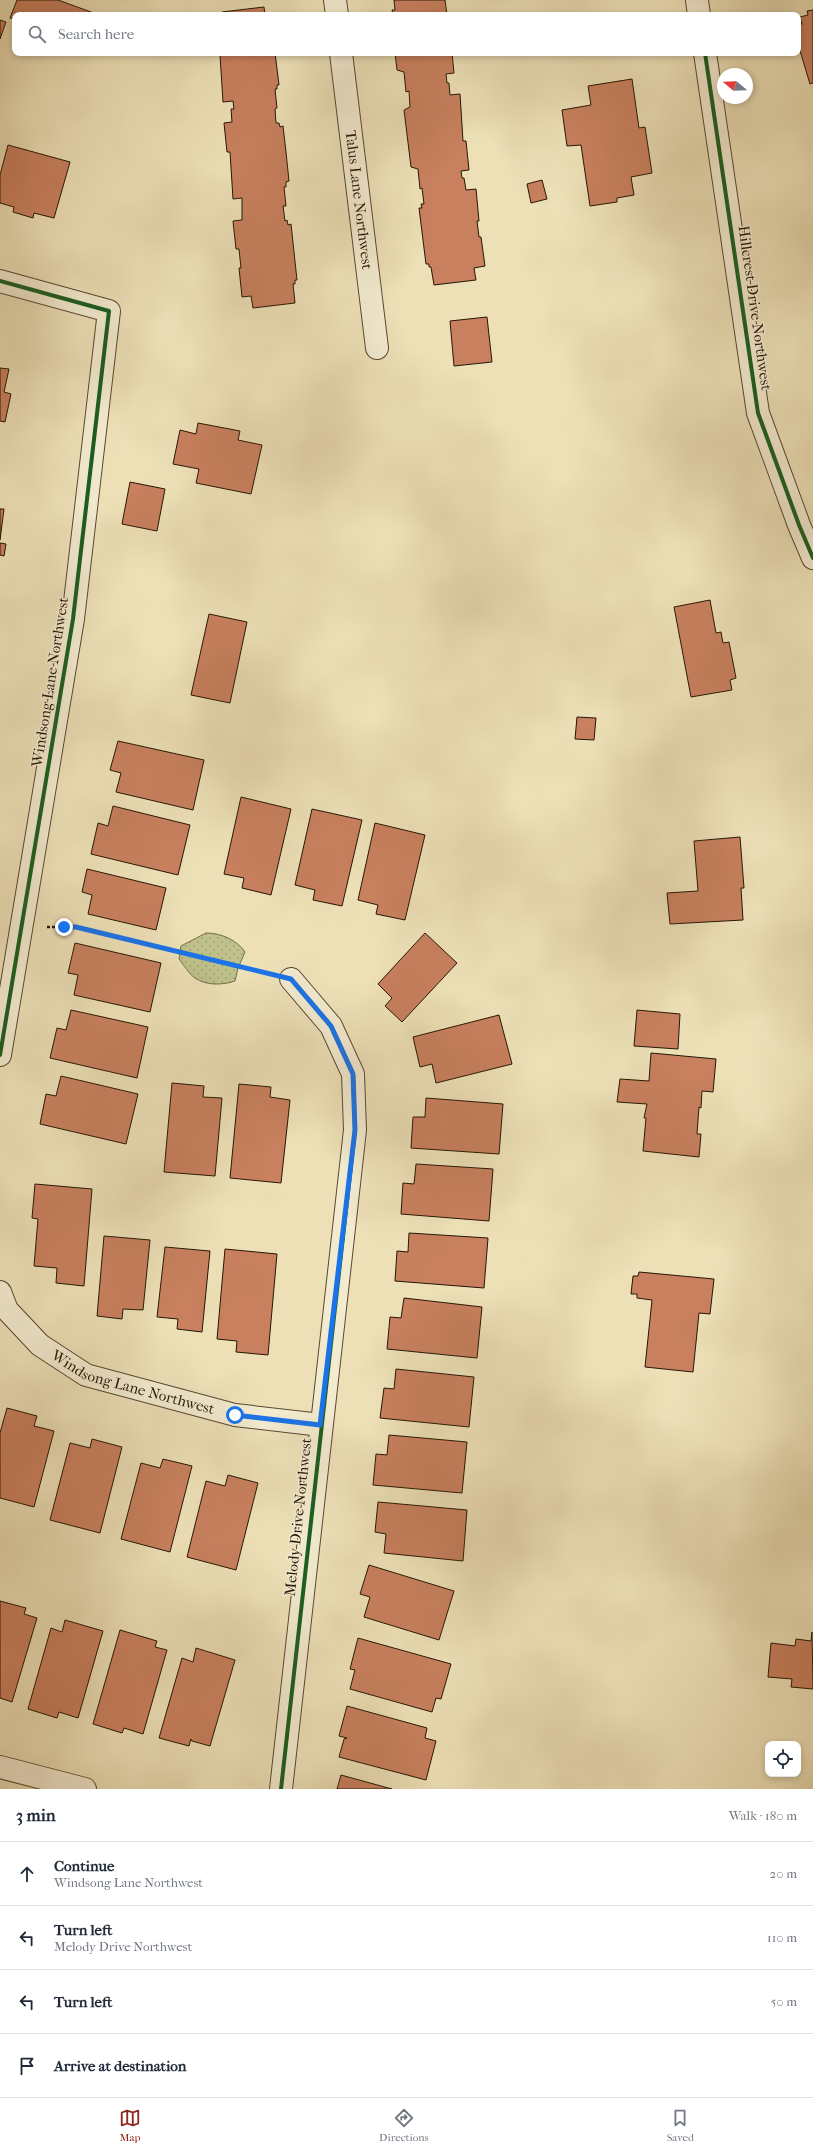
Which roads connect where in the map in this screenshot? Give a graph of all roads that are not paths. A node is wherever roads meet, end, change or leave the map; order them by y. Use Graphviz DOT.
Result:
graph roads {
  1 [pos="335,0"];
  2 [pos="697,0"];
  3 [pos="337,12"];
  4 [pos="699,12"];
  5 [pos="341,56"];
  6 [pos="705,56"];
  7 [pos="0,281"];
  8 [pos="377,348"];
  9 [pos="813,558"];
  10 [pos="291,979"];
  11 [pos="0,1055"];
  12 [pos="0,1292"];
  13 [pos="320,1425"];
  14 [pos="0,1767"];
  15 [pos="86,1789"];
  16 [pos="281,1789"];
  1 -- 3 [label="street"];
  2 -- 4 [label="street"];
  5 -- 8 [label="street, Talus Lane Northwest"];
  6 -- 9 [label="street, Hillcrest Drive Northwest"];
  7 -- 11 [label="street, Windsong Lane Northwest"];
  10 -- 13 [label="street, Melody Drive Northwest"];
  12 -- 13 [label="street, Windsong Lane Northwest"];
  13 -- 16 [label="street, Melody Drive Northwest"];
  14 -- 15 [label="street"];
}
